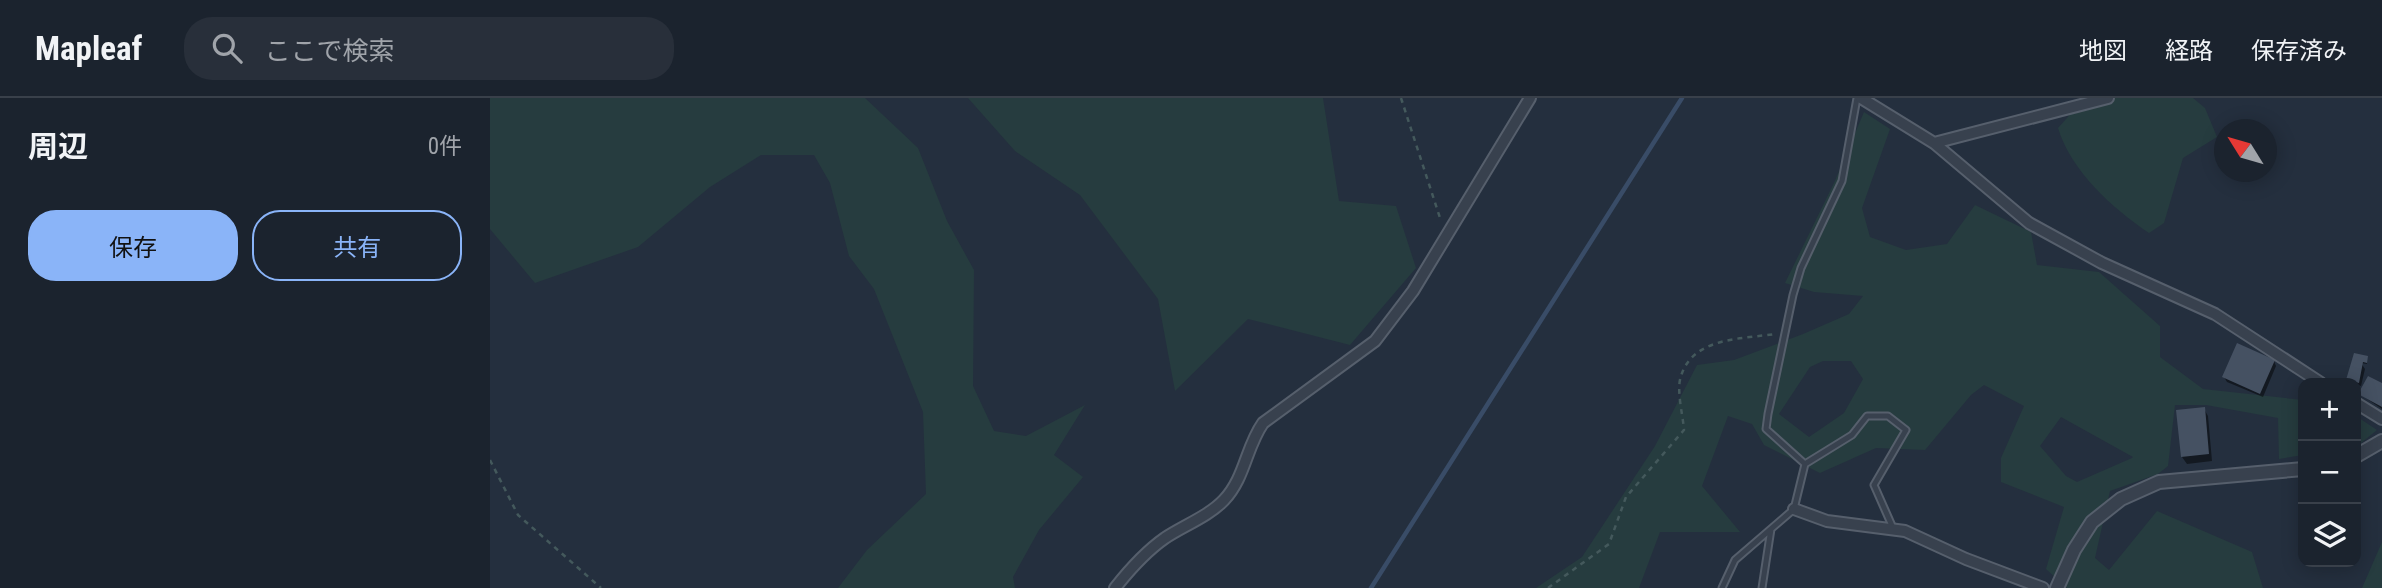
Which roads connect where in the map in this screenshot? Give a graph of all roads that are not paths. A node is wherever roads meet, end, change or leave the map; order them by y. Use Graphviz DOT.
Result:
graph roads {
  1 [pos="1530,98"];
  2 [pos="1859,98"];
  3 [pos="2108,98"];
  4 [pos="1934,144"];
  5 [pos="2313,378"];
  6 [pos="2361,406"];
  7 [pos="2382,419"];
  8 [pos="2382,441"];
  9 [pos="2361,453"];
  10 [pos="1805,464"];
  11 [pos="2298,469"];
  12 [pos="1794,509"];
  13 [pos="1893,528"];
  14 [pos="1771,529"];
  15 [pos="1115,588"];
  16 [pos="1722,588"];
  17 [pos="1762,588"];
  18 [pos="2043,588"];
  19 [pos="2057,588"];
  1 -- 15 [label="street"];
  2 -- 4 [label="street"];
  2 -- 10 [label="lane"];
  3 -- 4 [label="street"];
  4 -- 5 [label="street"];
  6 -- 7 [label="street"];
  8 -- 9 [label="street"];
  10 -- 12 [label="lane"];
  10 -- 13 [label="lane"];
  11 -- 19 [label="street"];
  12 -- 13 [label="street"];
  12 -- 14 [label="lane"];
  13 -- 18 [label="street"];
  14 -- 16 [label="lane"];
  14 -- 17 [label="lane"];
}
